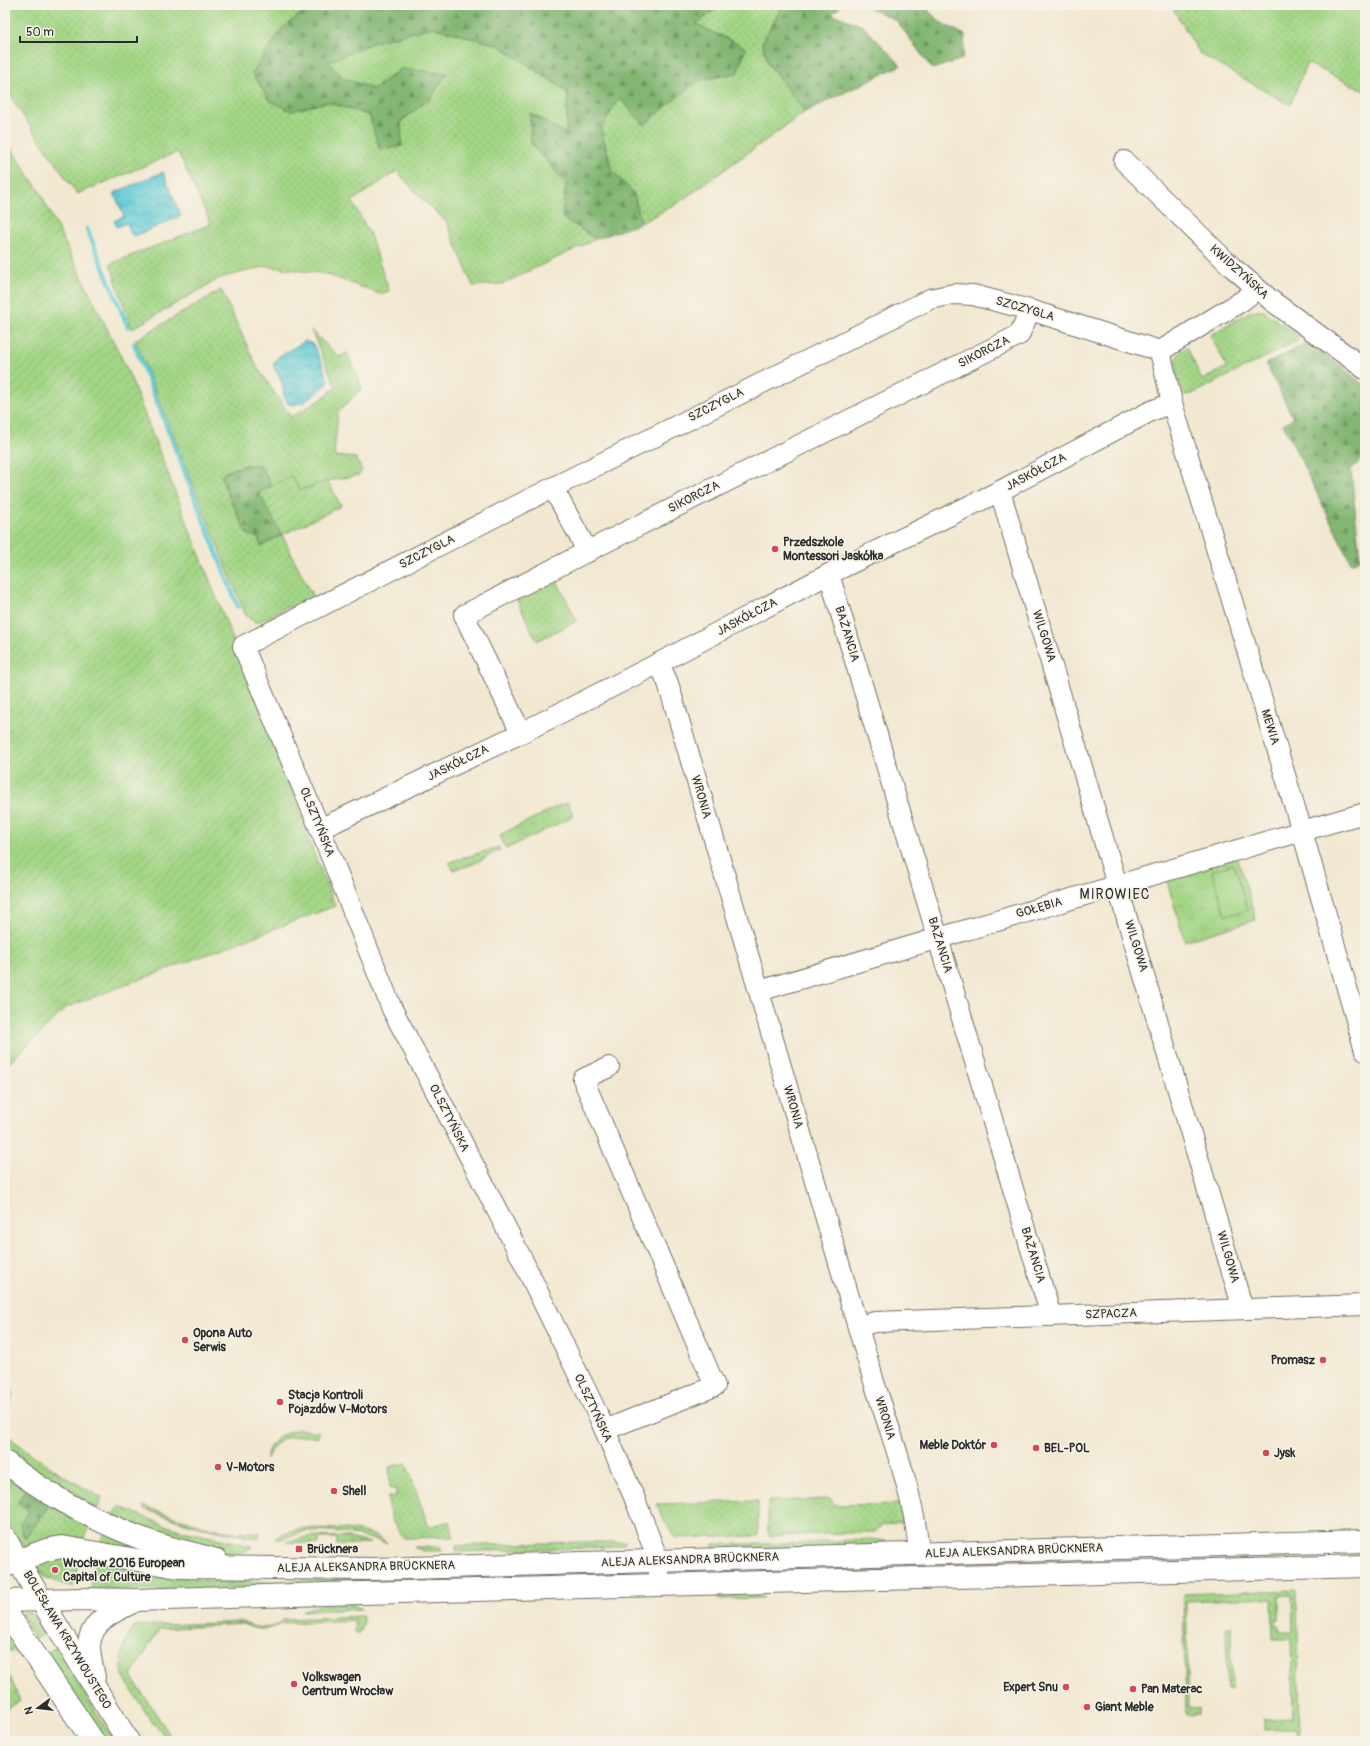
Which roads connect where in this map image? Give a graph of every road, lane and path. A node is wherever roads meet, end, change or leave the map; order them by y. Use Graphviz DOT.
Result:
graph roads {
  1 [pos="1124,161"];
  2 [pos="1257,289"];
  3 [pos="1030,310"];
  4 [pos="1160,351"];
  5 [pos="1365,369"];
  6 [pos="1172,403"];
  7 [pos="552,488"];
  8 [pos="1000,491"];
  9 [pos="588,552"];
  10 [pos="829,574"];
  11 [pos="243,646"];
  12 [pos="659,664"];
  13 [pos="521,733"];
  14 [pos="1365,814"];
  15 [pos="320,829"];
  16 [pos="1302,831"];
  17 [pos="1118,885"];
  18 [pos="938,938"];
  19 [pos="759,991"];
  20 [pos="1365,1051"];
  21 [pos="609,1067"];
  22 [pos="1365,1305"];
  23 [pos="1243,1309"];
  24 [pos="1051,1316"];
  25 [pos="858,1326"];
  26 [pos="605,1430"];
  27 [pos="5,1462"];
  28 [pos="5,1538"];
  29 [pos="1365,1541"];
  30 [pos="919,1553"];
  31 [pos="658,1560"];
  32 [pos="12,1564"];
  33 [pos="1365,1566"];
  34 [pos="247,1567"];
  35 [pos="660,1586"];
  36 [pos="41,1600"];
  37 [pos="135,1600"];
  38 [pos="5,1601"];
  39 [pos="5,1610"];
  40 [pos="96,1690"];
  41 [pos="93,1741"];
  42 [pos="128,1741"];
  1 -- 2 [label="street, KWIDZYŃSKA"];
  2 -- 4 [label="street"];
  2 -- 5 [label="street, KWIDZYŃSKA"];
  3 -- 4 [label="street, SZCZYGLA"];
  3 -- 7 [label="street, SZCZYGLA"];
  3 -- 9 [label="street, SIKORCZA"];
  4 -- 6 [label="street"];
  6 -- 8 [label="street, JASKÓŁCZA"];
  6 -- 16 [label="street, MEWIA"];
  7 -- 9 [label="street"];
  7 -- 11 [label="street, SZCZYGLA"];
  8 -- 10 [label="street, JASKÓŁCZA"];
  8 -- 17 [label="street, WILGOWA"];
  9 -- 13 [label="street, SIKORCZA"];
  10 -- 12 [label="street, JASKÓŁCZA"];
  10 -- 18 [label="street, BAŻANCIA"];
  11 -- 15 [label="street, OLSZTYŃSKA"];
  12 -- 13 [label="street, JASKÓŁCZA"];
  12 -- 19 [label="street, WRONIA"];
  13 -- 15 [label="street, JASKÓŁCZA"];
  14 -- 16 [label="street, GOŁĘBIA"];
  15 -- 26 [label="street, OLSZTYŃSKA"];
  16 -- 17 [label="street, GOŁĘBIA"];
  16 -- 20 [label="street, MEWIA"];
  17 -- 18 [label="street, GOŁĘBIA"];
  17 -- 23 [label="street, WILGOWA"];
  18 -- 19 [label="street, GOŁĘBIA"];
  18 -- 24 [label="street, BAŻANCIA"];
  19 -- 25 [label="street, WRONIA"];
  21 -- 26 [label="street"];
  22 -- 23 [label="street, SZPACZA"];
  23 -- 24 [label="street, SZPACZA"];
  24 -- 25 [label="street, SZPACZA"];
  25 -- 30 [label="street, WRONIA"];
  26 -- 31 [label="street, OLSZTYŃSKA"];
  27 -- 34 [label="main road"];
  28 -- 32 [label="main road, BOLESŁAWA KRZYWOUSTEGO"];
  29 -- 30 [label="main road, ALEJA ALEKSANDRA BRÜCKNERA"];
  30 -- 31 [label="main road, ALEJA ALEKSANDRA BRÜCKNERA"];
  31 -- 34 [label="main road, ALEJA ALEKSANDRA BRÜCKNERA"];
  31 -- 35 [label="street, OLSZTYŃSKA"];
  32 -- 34 [label="main road, ALEJA ALEKSANDRA BRÜCKNERA"];
  32 -- 36 [label="main road, BOLESŁAWA KRZYWOUSTEGO"];
  33 -- 35 [label="main road, ALEJA ALEKSANDRA BRÜCKNERA"];
  35 -- 37 [label="main road, ALEJA ALEKSANDRA BRÜCKNERA"];
  36 -- 37 [label="main road, ALEJA ALEKSANDRA BRÜCKNERA"];
  36 -- 38 [label="main road, ALEJA ALEKSANDRA BRÜCKNERA"];
  36 -- 40 [label="main road, BOLESŁAWA KRZYWOUSTEGO"];
  37 -- 40 [label="main road"];
  39 -- 41 [label="main road"];
  40 -- 42 [label="main road, BOLESŁAWA KRZYWOUSTEGO"];
}
